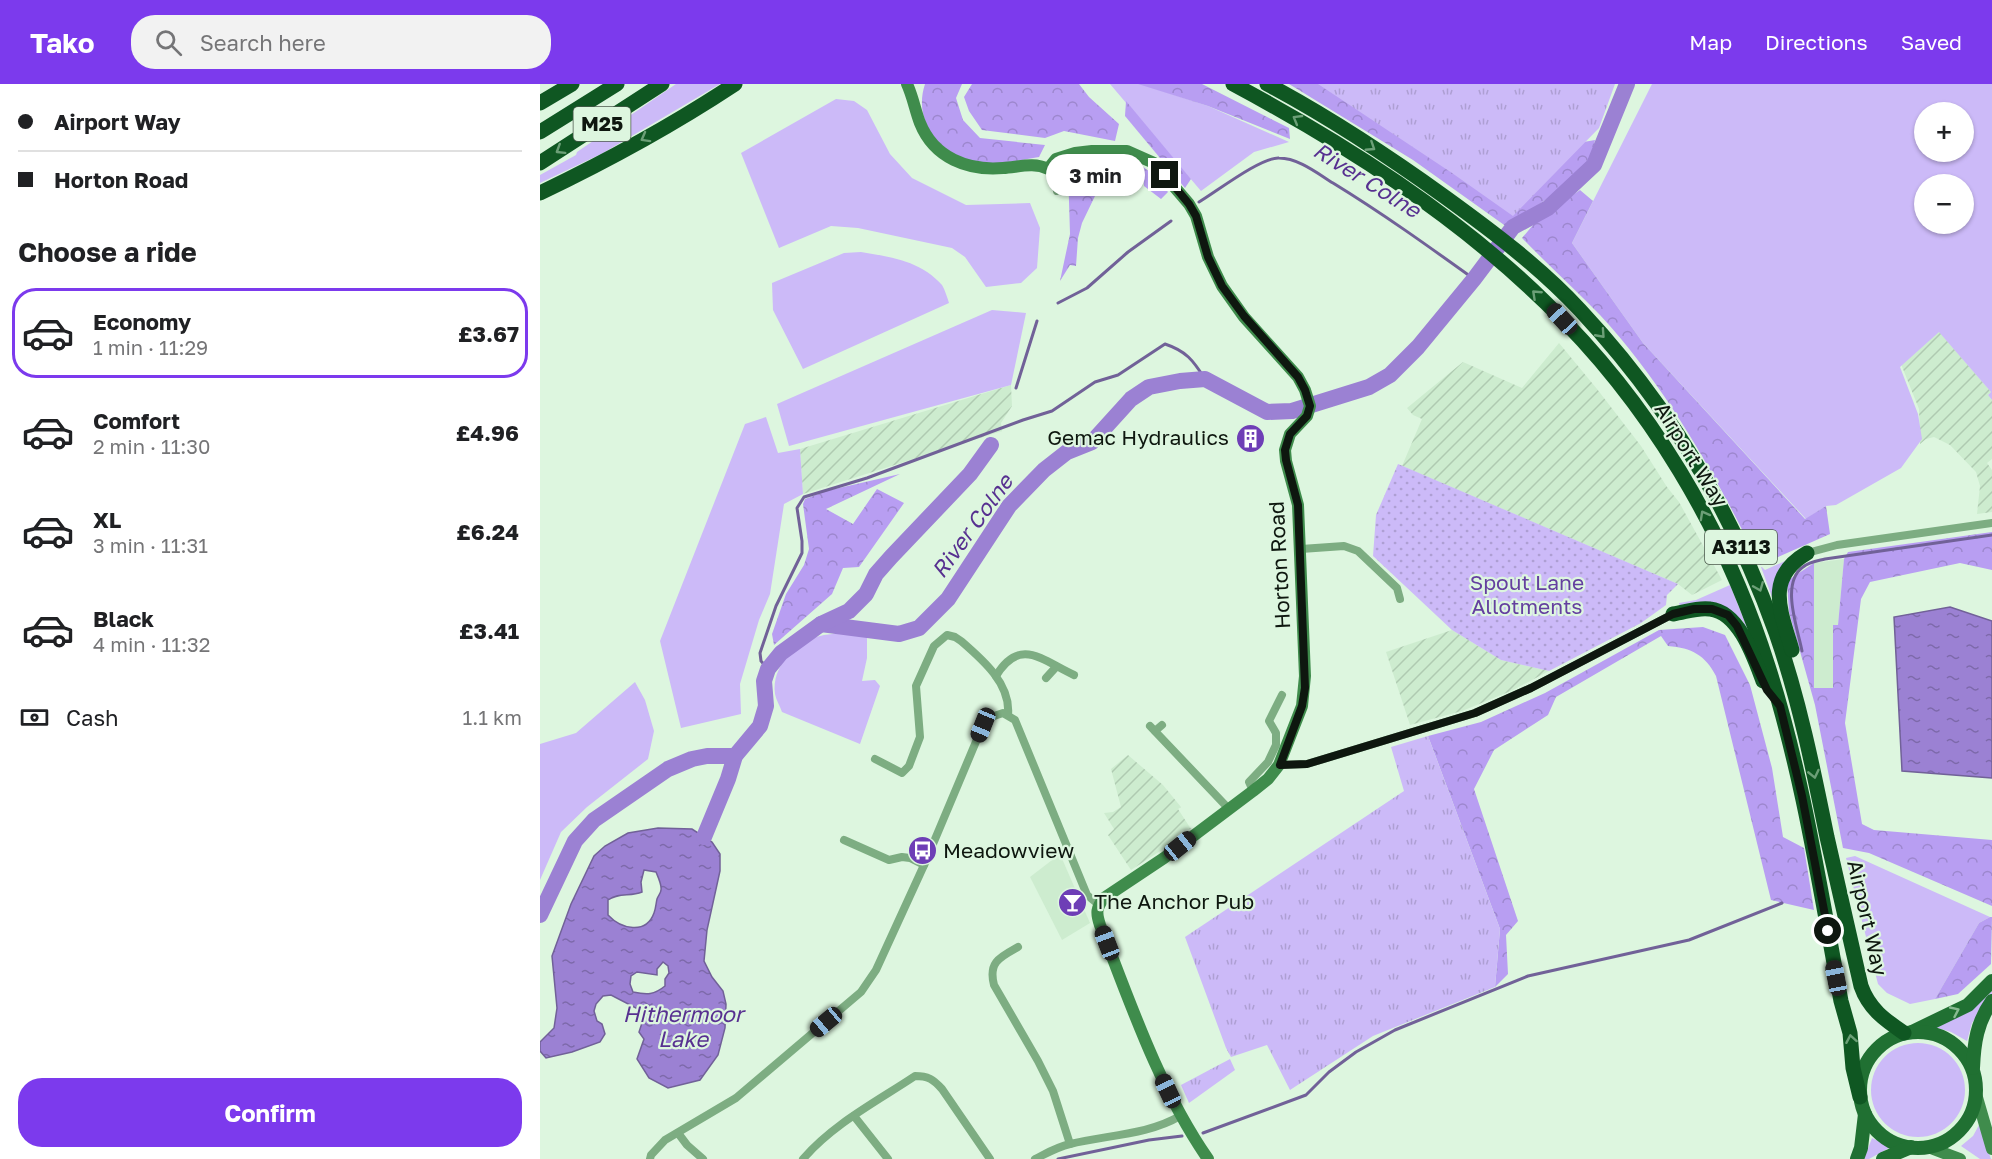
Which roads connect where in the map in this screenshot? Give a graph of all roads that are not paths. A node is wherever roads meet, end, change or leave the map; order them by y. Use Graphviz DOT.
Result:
graph roads {
  1 [pos="572,84"];
  2 [pos="617,84"];
  3 [pos="662,84"];
  4 [pos="735,84"];
  5 [pos="907,84"];
  6 [pos="917,84"];
  7 [pos="1233,84"];
  8 [pos="1267,84"];
  9 [pos="913,98"];
  10 [pos="540,103"];
  11 [pos="540,132"];
  12 [pos="540,163"];
  13 [pos="1048,169"];
  14 [pos="1058,191"];
  15 [pos="540,193"];
  16 [pos="1992,524"];
  17 [pos="1301,549"];
  18 [pos="1807,553"];
  19 [pos="1400,599"];
  20 [pos="1673,614"];
  21 [pos="1056,667"];
  22 [pos="1074,675"];
  23 [pos="996,676"];
  24 [pos="1046,678"];
  25 [pos="1282,695"];
  26 [pos="1780,706"];
  27 [pos="1008,715"];
  28 [pos="1162,725"];
  29 [pos="1803,729"];
  30 [pos="875,759"];
  31 [pos="1280,765"];
  32 [pos="1253,791"];
  33 [pos="1228,808"];
  34 [pos="844,840"];
  35 [pos="924,865"];
  36 [pos="1099,905"];
  37 [pos="1018,947"];
  38 [pos="1992,981"];
  39 [pos="1992,1001"];
  40 [pos="1908,1032"];
  41 [pos="1973,1068"];
  42 [pos="1976,1094"];
  43 [pos="1862,1104"];
  44 [pos="855,1116"];
  45 [pos="1180,1116"];
  46 [pos="678,1133"];
  47 [pos="1070,1144"];
  48 [pos="1911,1147"];
  49 [pos="1928,1147"];
  50 [pos="1992,1149"];
  51 [pos="650,1157"];
  52 [pos="640,1159"];
  53 [pos="703,1159"];
  54 [pos="803,1159"];
  55 [pos="888,1159"];
  56 [pos="990,1159"];
  57 [pos="1035,1159"];
  58 [pos="1208,1159"];
  59 [pos="1857,1159"];
  60 [pos="1883,1159"];
  61 [pos="1960,1159"];
  1 -- 10 [label="highway, M25"];
  2 -- 11 [label="highway, M25"];
  3 -- 12 [label="highway, M25, one-way"];
  4 -- 15 [label="highway, M25, one-way"];
  5 -- 9 [label="street"];
  6 -- 9 [label="street"];
  26 -- 7 [label="highway, Airport Way / A3113, one-way"];
  8 -- 29 [label="highway, Airport Way / A3113, one-way"];
  9 -- 13 [label="street"];
  13 -- 14 [label="street"];
  13 -- 17 [label="street, Horton Road"];
  16 -- 18 [label="street"];
  17 -- 19 [label="street"];
  17 -- 31 [label="street, Horton Road"];
  18 -- 29 [label="highway"];
  20 -- 26 [label="highway"];
  20 -- 31 [label="street"];
  21 -- 22 [label="street"];
  21 -- 23 [label="street"];
  21 -- 24 [label="street"];
  23 -- 27 [label="street"];
  23 -- 30 [label="street"];
  25 -- 32 [label="street"];
  43 -- 26 [label="highway, Airport Way / A3113, one-way"];
  27 -- 35 [label="street"];
  27 -- 36 [label="street"];
  28 -- 33 [label="street"];
  29 -- 40 [label="highway, Airport Way / A3113, one-way"];
  31 -- 32 [label="street, Horton Road"];
  32 -- 33 [label="street, Horton Road"];
  33 -- 36 [label="street, Horton Road"];
  34 -- 35 [label="street"];
  35 -- 46 [label="street"];
  36 -- 45 [label="street"];
  37 -- 47 [label="street"];
  40 -- 38 [label="main road, one-way"];
  39 -- 41 [label="main road"];
  40 -- 41 [label="main road"];
  40 -- 43 [label="main road"];
  41 -- 42 [label="main road"];
  42 -- 49 [label="main road"];
  42 -- 50 [label="street"];
  43 -- 48 [label="main road"];
  43 -- 59 [label="main road"];
  44 -- 54 [label="street"];
  44 -- 55 [label="street"];
  44 -- 56 [label="street"];
  45 -- 47 [label="street"];
  45 -- 58 [label="street"];
  46 -- 51 [label="street"];
  46 -- 53 [label="street"];
  47 -- 57 [label="street"];
  48 -- 49 [label="main road"];
  48 -- 60 [label="main road"];
  49 -- 61 [label="street"];
  51 -- 52 [label="street"];
}
